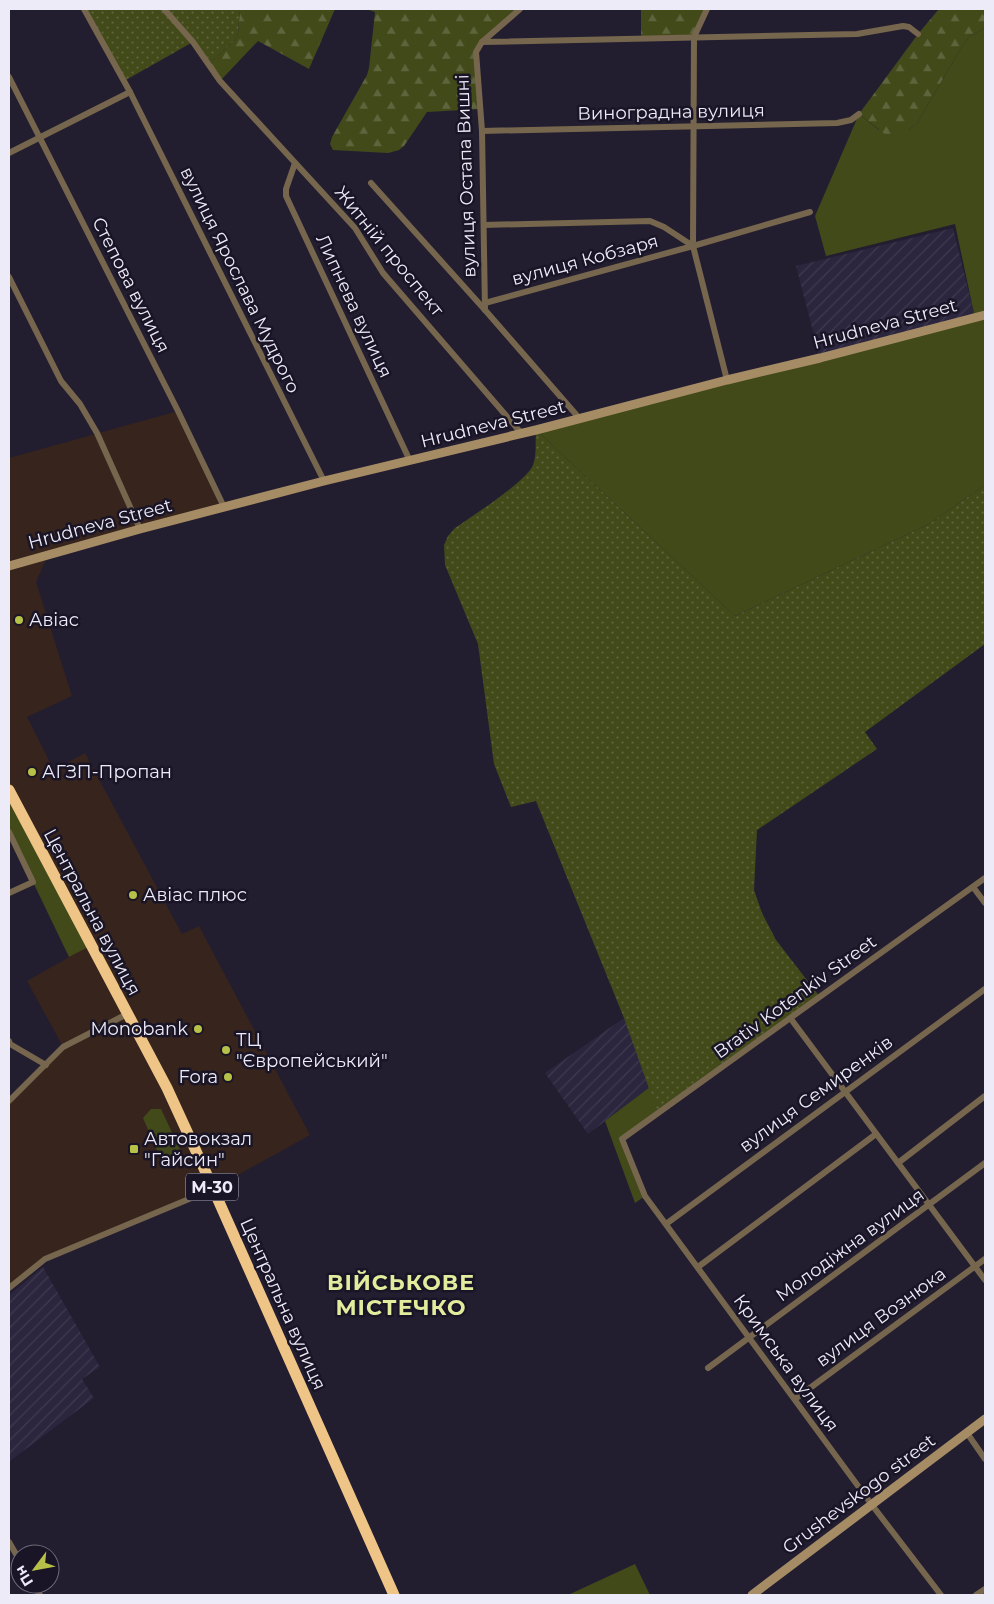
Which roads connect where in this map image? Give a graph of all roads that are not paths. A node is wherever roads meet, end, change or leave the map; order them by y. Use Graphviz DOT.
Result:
graph roads {
  1 [pos="84,9"];
  2 [pos="164,9"];
  3 [pos="520,9"];
  4 [pos="707,9"];
  5 [pos="918,34"];
  6 [pos="694,37"];
  7 [pos="482,42"];
  8 [pos="9,77"];
  9 [pos="130,92"];
  10 [pos="859,114"];
  11 [pos="693,127"];
  12 [pos="482,131"];
  13 [pos="39,138"];
  14 [pos="9,153"];
  15 [pos="295,162"];
  16 [pos="371,183"];
  17 [pos="810,212"];
  18 [pos="484,225"];
  19 [pos="693,246"];
  20 [pos="9,277"];
  21 [pos="485,306"];
  22 [pos="985,315"];
  23 [pos="726,380"];
  24 [pos="580,419"];
  25 [pos="522,434"];
  26 [pos="410,461"];
  27 [pos="324,481"];
  28 [pos="224,507"];
  29 [pos="140,529"];
  30 [pos="9,566"];
  31 [pos="9,790"];
  32 [pos="9,832"];
  33 [pos="985,878"];
  34 [pos="973,887"];
  35 [pos="9,893"];
  36 [pos="985,904"];
  37 [pos="985,989"];
  38 [pos="127,1014"];
  39 [pos="791,1019"];
  40 [pos="9,1044"];
  41 [pos="46,1064"];
  42 [pos="844,1091"];
  43 [pos="985,1096"];
  44 [pos="9,1101"];
  45 [pos="876,1134"];
  46 [pos="622,1139"];
  47 [pos="898,1163"];
  48 [pos="985,1163"];
  49 [pos="213,1189"];
  50 [pos="930,1206"];
  51 [pos="666,1224"];
  52 [pos="985,1259"];
  53 [pos="975,1266"];
  54 [pos="698,1267"];
  55 [pos="985,1280"];
  56 [pos="9,1288"];
  57 [pos="749,1338"];
  58 [pos="708,1368"];
  59 [pos="795,1399"];
  60 [pos="985,1419"];
  61 [pos="967,1433"];
  62 [pos="985,1459"];
  63 [pos="872,1505"];
  64 [pos="985,1589"];
  65 [pos="394,1595"];
  66 [pos="752,1595"];
  67 [pos="940,1595"];
  68 [pos="976,1595"];
  1 -- 9 [label="street, вулиця Ярослава Мудрого"];
  2 -- 15 [label="street, Житній проспект"];
  3 -- 7 [label="street"];
  4 -- 6 [label="street"];
  5 -- 6 [label="street"];
  6 -- 7 [label="street"];
  6 -- 11 [label="street"];
  7 -- 12 [label="street, вулиця Остапа Вишні"];
  8 -- 13 [label="street, Степова вулиця"];
  9 -- 13 [label="street"];
  9 -- 27 [label="street, вулиця Ярослава Мудрого"];
  10 -- 11 [label="street, Виноградна вулиця"];
  11 -- 12 [label="street, Виноградна вулиця"];
  11 -- 19 [label="street"];
  12 -- 18 [label="street, вулиця Остапа Вишні"];
  13 -- 14 [label="street"];
  13 -- 28 [label="street, Степова вулиця"];
  15 -- 25 [label="street, Житній проспект"];
  15 -- 26 [label="street, Липнева вулиця"];
  16 -- 21 [label="street, Житній проспект"];
  17 -- 19 [label="street, вулиця Кобзаря"];
  18 -- 19 [label="street, вулиця Кобзаря"];
  18 -- 21 [label="street, вулиця Остапа Вишні"];
  19 -- 21 [label="street, вулиця Кобзаря"];
  19 -- 23 [label="street"];
  20 -- 29 [label="street"];
  21 -- 24 [label="street, Житній проспект"];
  22 -- 23 [label="street, Hrudneva Street"];
  23 -- 24 [label="street, Hrudneva Street"];
  24 -- 25 [label="street, Hrudneva Street"];
  25 -- 26 [label="street, Hrudneva Street"];
  26 -- 27 [label="street, Hrudneva Street"];
  27 -- 28 [label="street, Hrudneva Street"];
  28 -- 29 [label="street, Hrudneva Street"];
  29 -- 30 [label="street, Hrudneva Street"];
  31 -- 38 [label="highway, Центральна вулиця / М-30"];
  32 -- 35 [label="street"];
  33 -- 34 [label="street, Brativ Kotenkiv Street"];
  34 -- 36 [label="street"];
  34 -- 39 [label="street, Brativ Kotenkiv Street"];
  37 -- 42 [label="street, вулиця Семиренків"];
  38 -- 41 [label="street"];
  38 -- 49 [label="highway, Центральна вулиця / М-30"];
  39 -- 42 [label="street"];
  39 -- 46 [label="street, Brativ Kotenkiv Street"];
  40 -- 41 [label="street"];
  41 -- 44 [label="street"];
  42 -- 45 [label="street"];
  42 -- 51 [label="street, вулиця Семиренків"];
  43 -- 47 [label="street"];
  45 -- 47 [label="street"];
  45 -- 54 [label="street"];
  46 -- 51 [label="street, Кримська вулиця"];
  47 -- 50 [label="street"];
  48 -- 50 [label="street, Молодіжна вулиця"];
  49 -- 56 [label="street"];
  49 -- 65 [label="highway, Центральна вулиця / М-30"];
  50 -- 53 [label="street"];
  50 -- 57 [label="street, Молодіжна вулиця"];
  51 -- 54 [label="street, Кримська вулиця"];
  52 -- 53 [label="street, вулиця Вознюка"];
  53 -- 55 [label="street"];
  53 -- 59 [label="street, вулиця Вознюка"];
  54 -- 57 [label="street, Кримська вулиця"];
  57 -- 58 [label="street, Молодіжна вулиця"];
  57 -- 59 [label="street, Кримська вулиця"];
  59 -- 63 [label="street, Кримська вулиця"];
  60 -- 61 [label="street, Grushevskogo street"];
  61 -- 62 [label="street"];
  61 -- 63 [label="street, Grushevskogo street"];
  63 -- 66 [label="street, Grushevskogo street"];
  63 -- 67 [label="street, Кримська вулиця"];
  64 -- 68 [label="street"];
}
